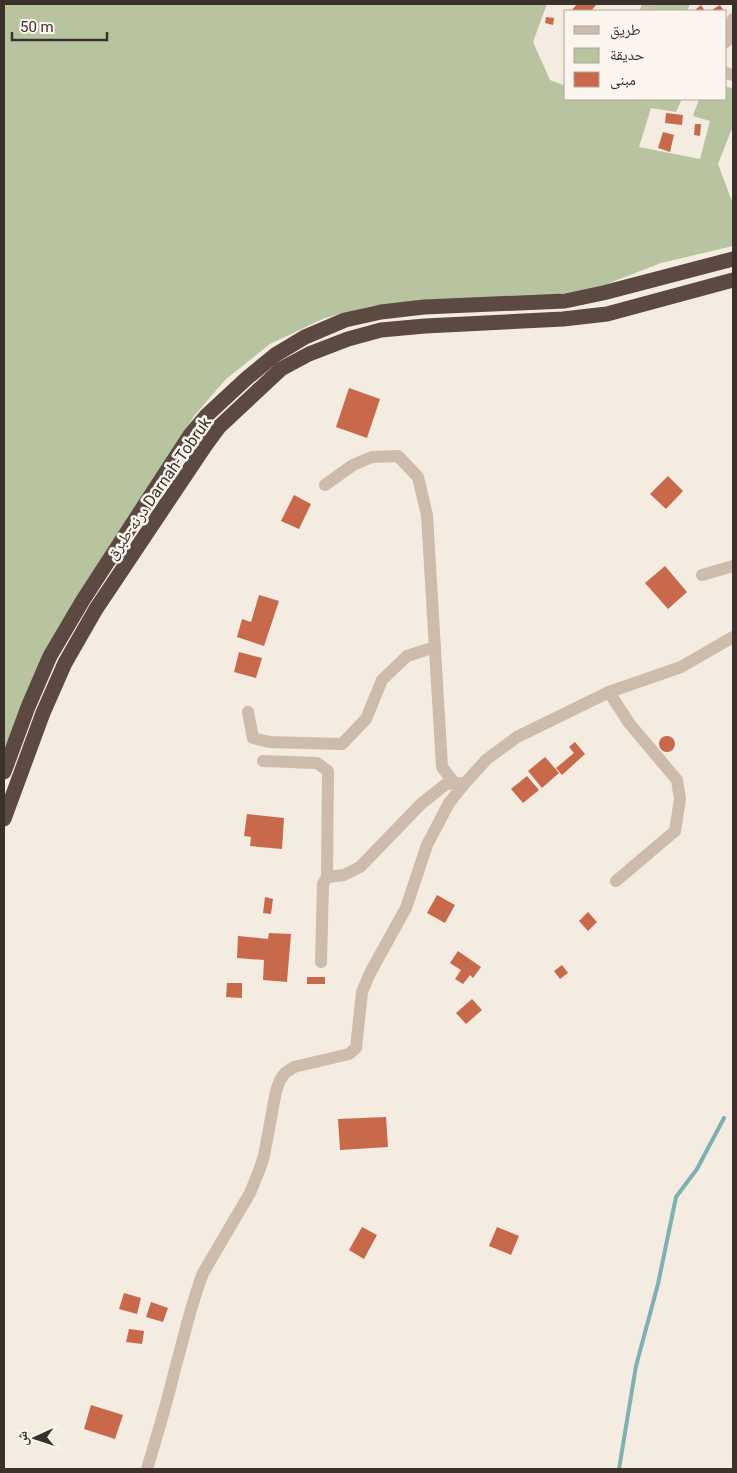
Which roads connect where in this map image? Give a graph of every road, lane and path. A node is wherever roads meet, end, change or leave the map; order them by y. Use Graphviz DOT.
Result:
graph roads {
  1 [pos="733,19"];
  2 [pos="727,39"];
  3 [pos="733,259"];
  4 [pos="733,280"];
  5 [pos="325,485"];
  6 [pos="733,566"];
  7 [pos="702,575"];
  8 [pos="733,637"];
  9 [pos="435,647"];
  10 [pos="609,692"];
  11 [pos="248,712"];
  12 [pos="263,762"];
  13 [pos="4,772"];
  14 [pos="460,783"];
  15 [pos="4,819"];
  16 [pos="327,877"];
  17 [pos="616,881"];
  18 [pos="321,962"];
  19 [pos="147,1469"];
  1 -- 2 [label="street"];
  3 -- 13 [label="highway, درنه-طبرق Darnah-Tobruk"];
  4 -- 15 [label="highway, درنه-طبرق Darnah-Tobruk"];
  5 -- 9 [label="street"];
  6 -- 7 [label="street"];
  8 -- 10 [label="street"];
  9 -- 11 [label="street"];
  9 -- 14 [label="street"];
  10 -- 14 [label="street"];
  10 -- 17 [label="street"];
  12 -- 16 [label="street"];
  14 -- 16 [label="street"];
  14 -- 19 [label="street"];
  16 -- 18 [label="street"];
}
